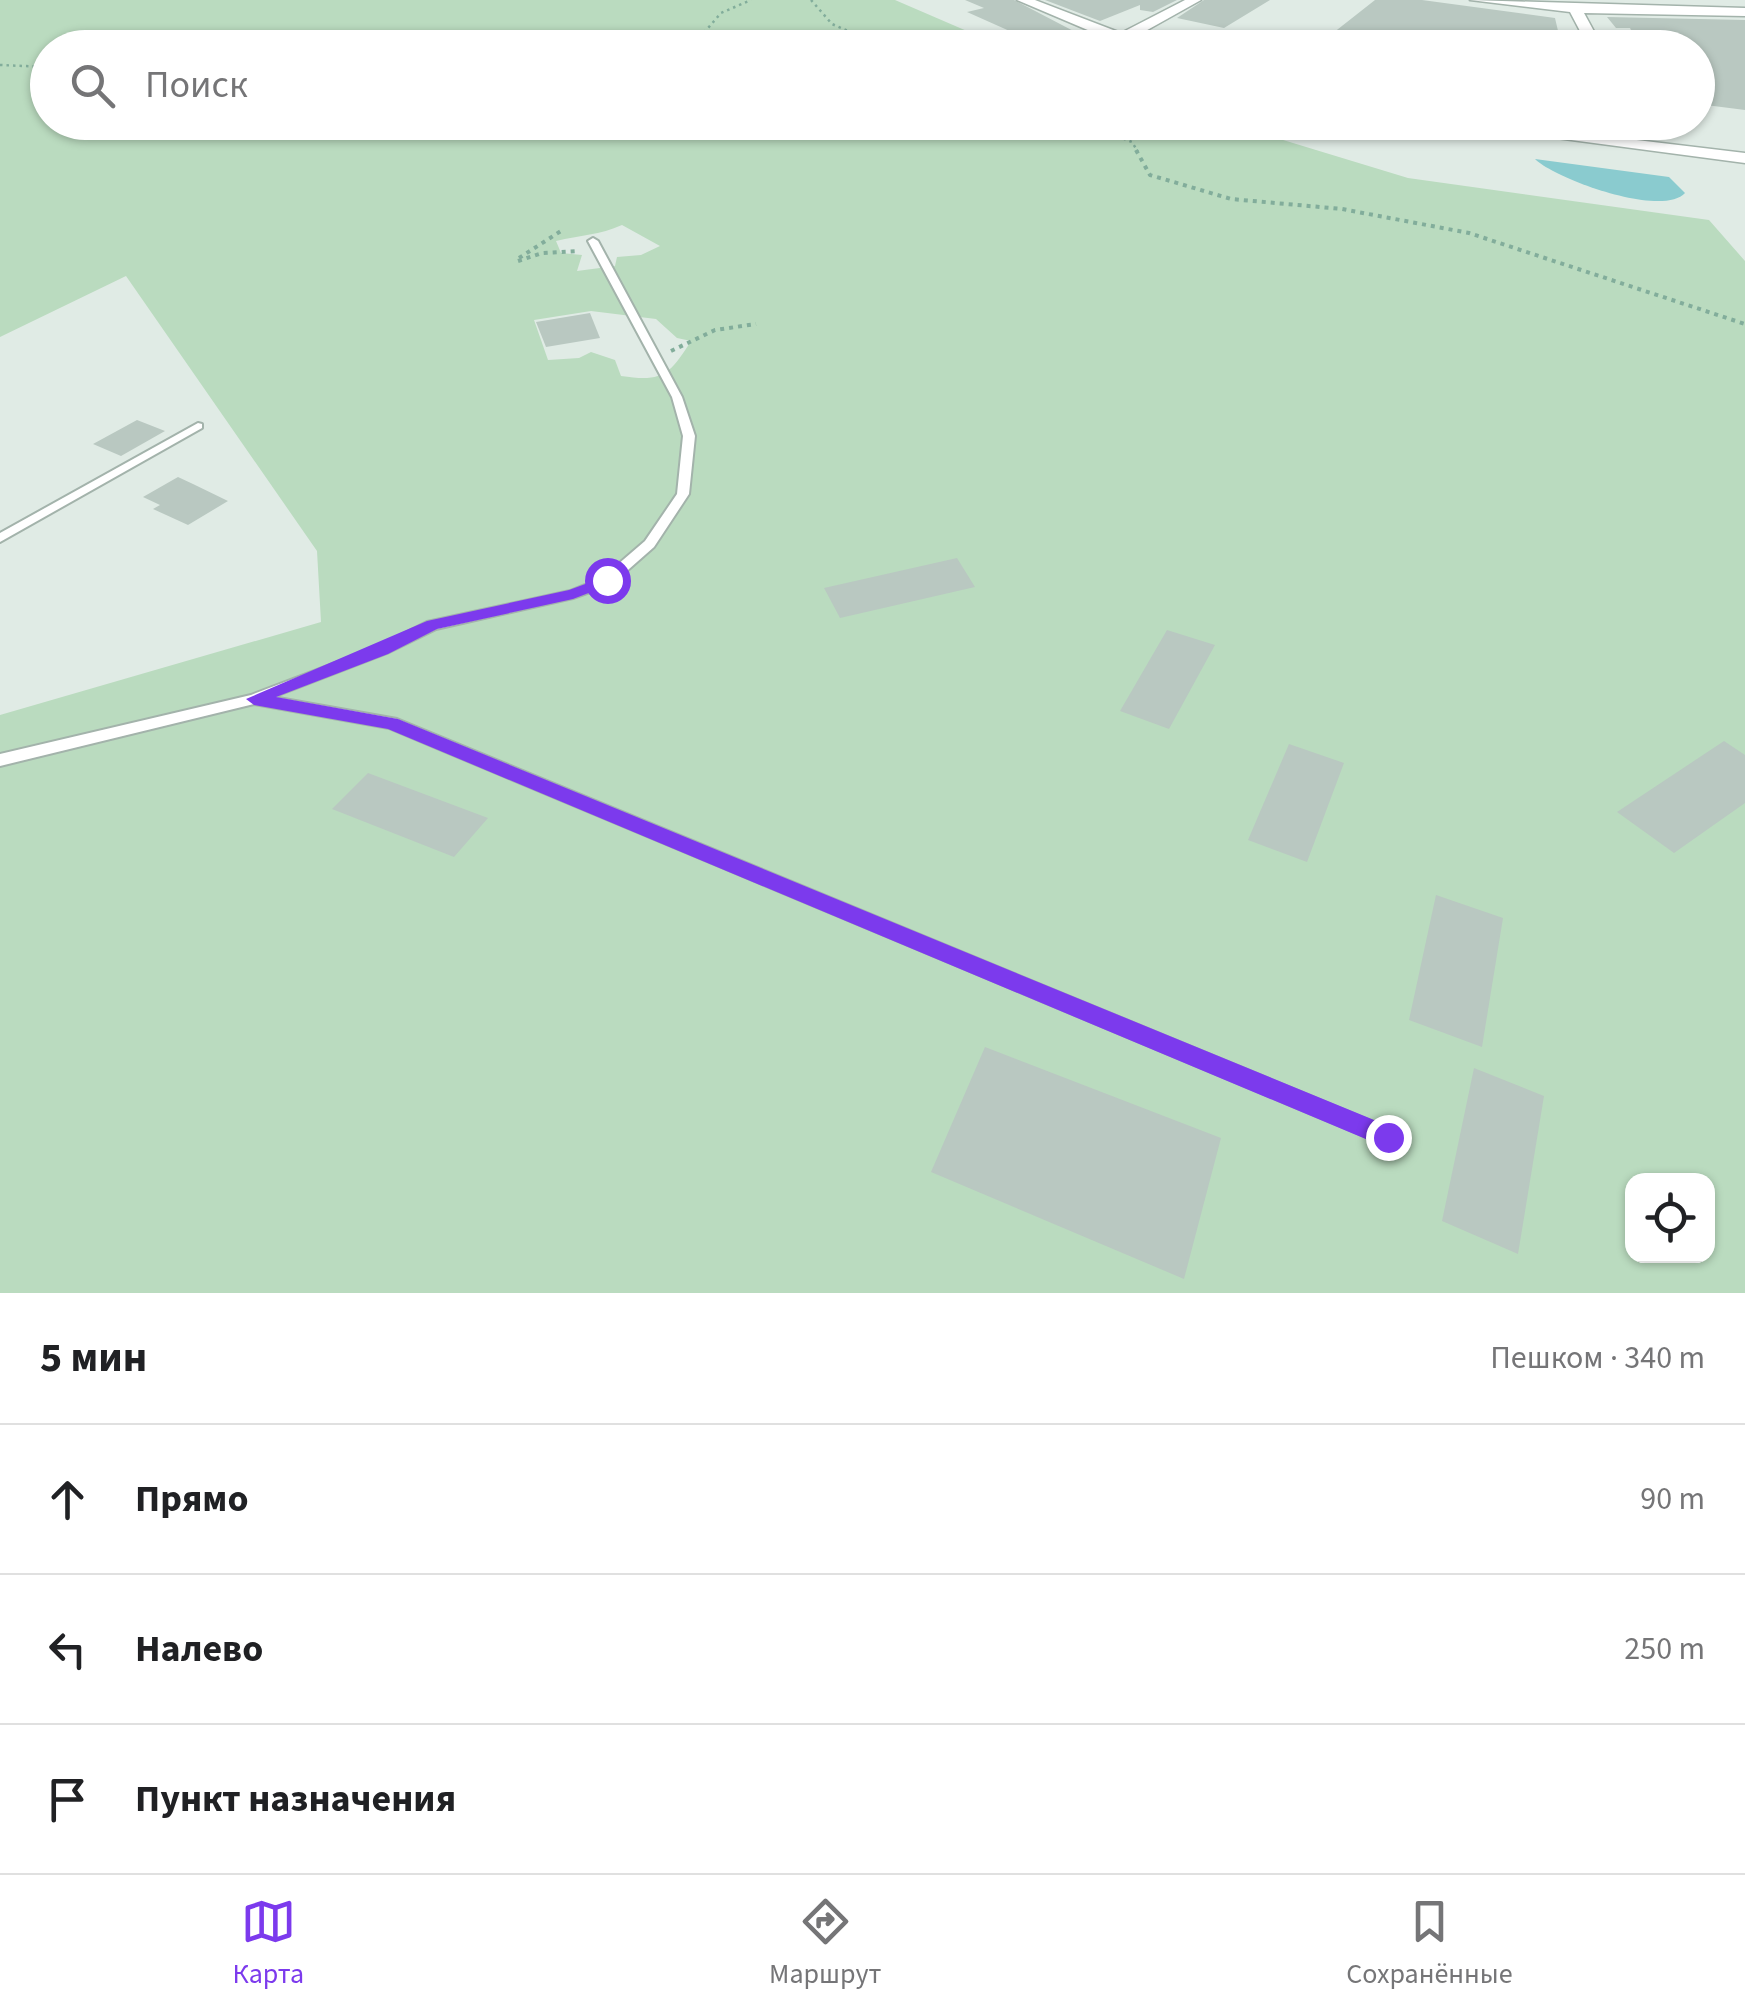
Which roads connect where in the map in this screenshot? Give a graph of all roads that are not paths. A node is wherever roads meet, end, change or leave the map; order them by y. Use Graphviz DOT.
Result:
graph roads {
  1 [pos="1023,0"];
  2 [pos="1195,0"];
  3 [pos="1476,0"];
  4 [pos="1574,9"];
  5 [pos="1745,12"];
  6 [pos="1098,30"];
  7 [pos="1137,30"];
  8 [pos="1586,30"];
  9 [pos="1575,140"];
  10 [pos="1590,142"];
  11 [pos="1745,158"];
  12 [pos="594,245"];
  13 [pos="198,426"];
  14 [pos="0,538"];
  15 [pos="254,699"];
  16 [pos="0,760"];
  17 [pos="1388,1137"];
  1 -- 6 [label="street"];
  2 -- 7 [label="street"];
  3 -- 4 [label="street"];
  4 -- 5 [label="street"];
  4 -- 8 [label="street"];
  9 -- 10 [label="street"];
  10 -- 11 [label="street"];
  12 -- 15 [label="lane"];
  13 -- 14 [label="lane"];
  15 -- 16 [label="lane"];
  15 -- 17 [label="lane"];
}
